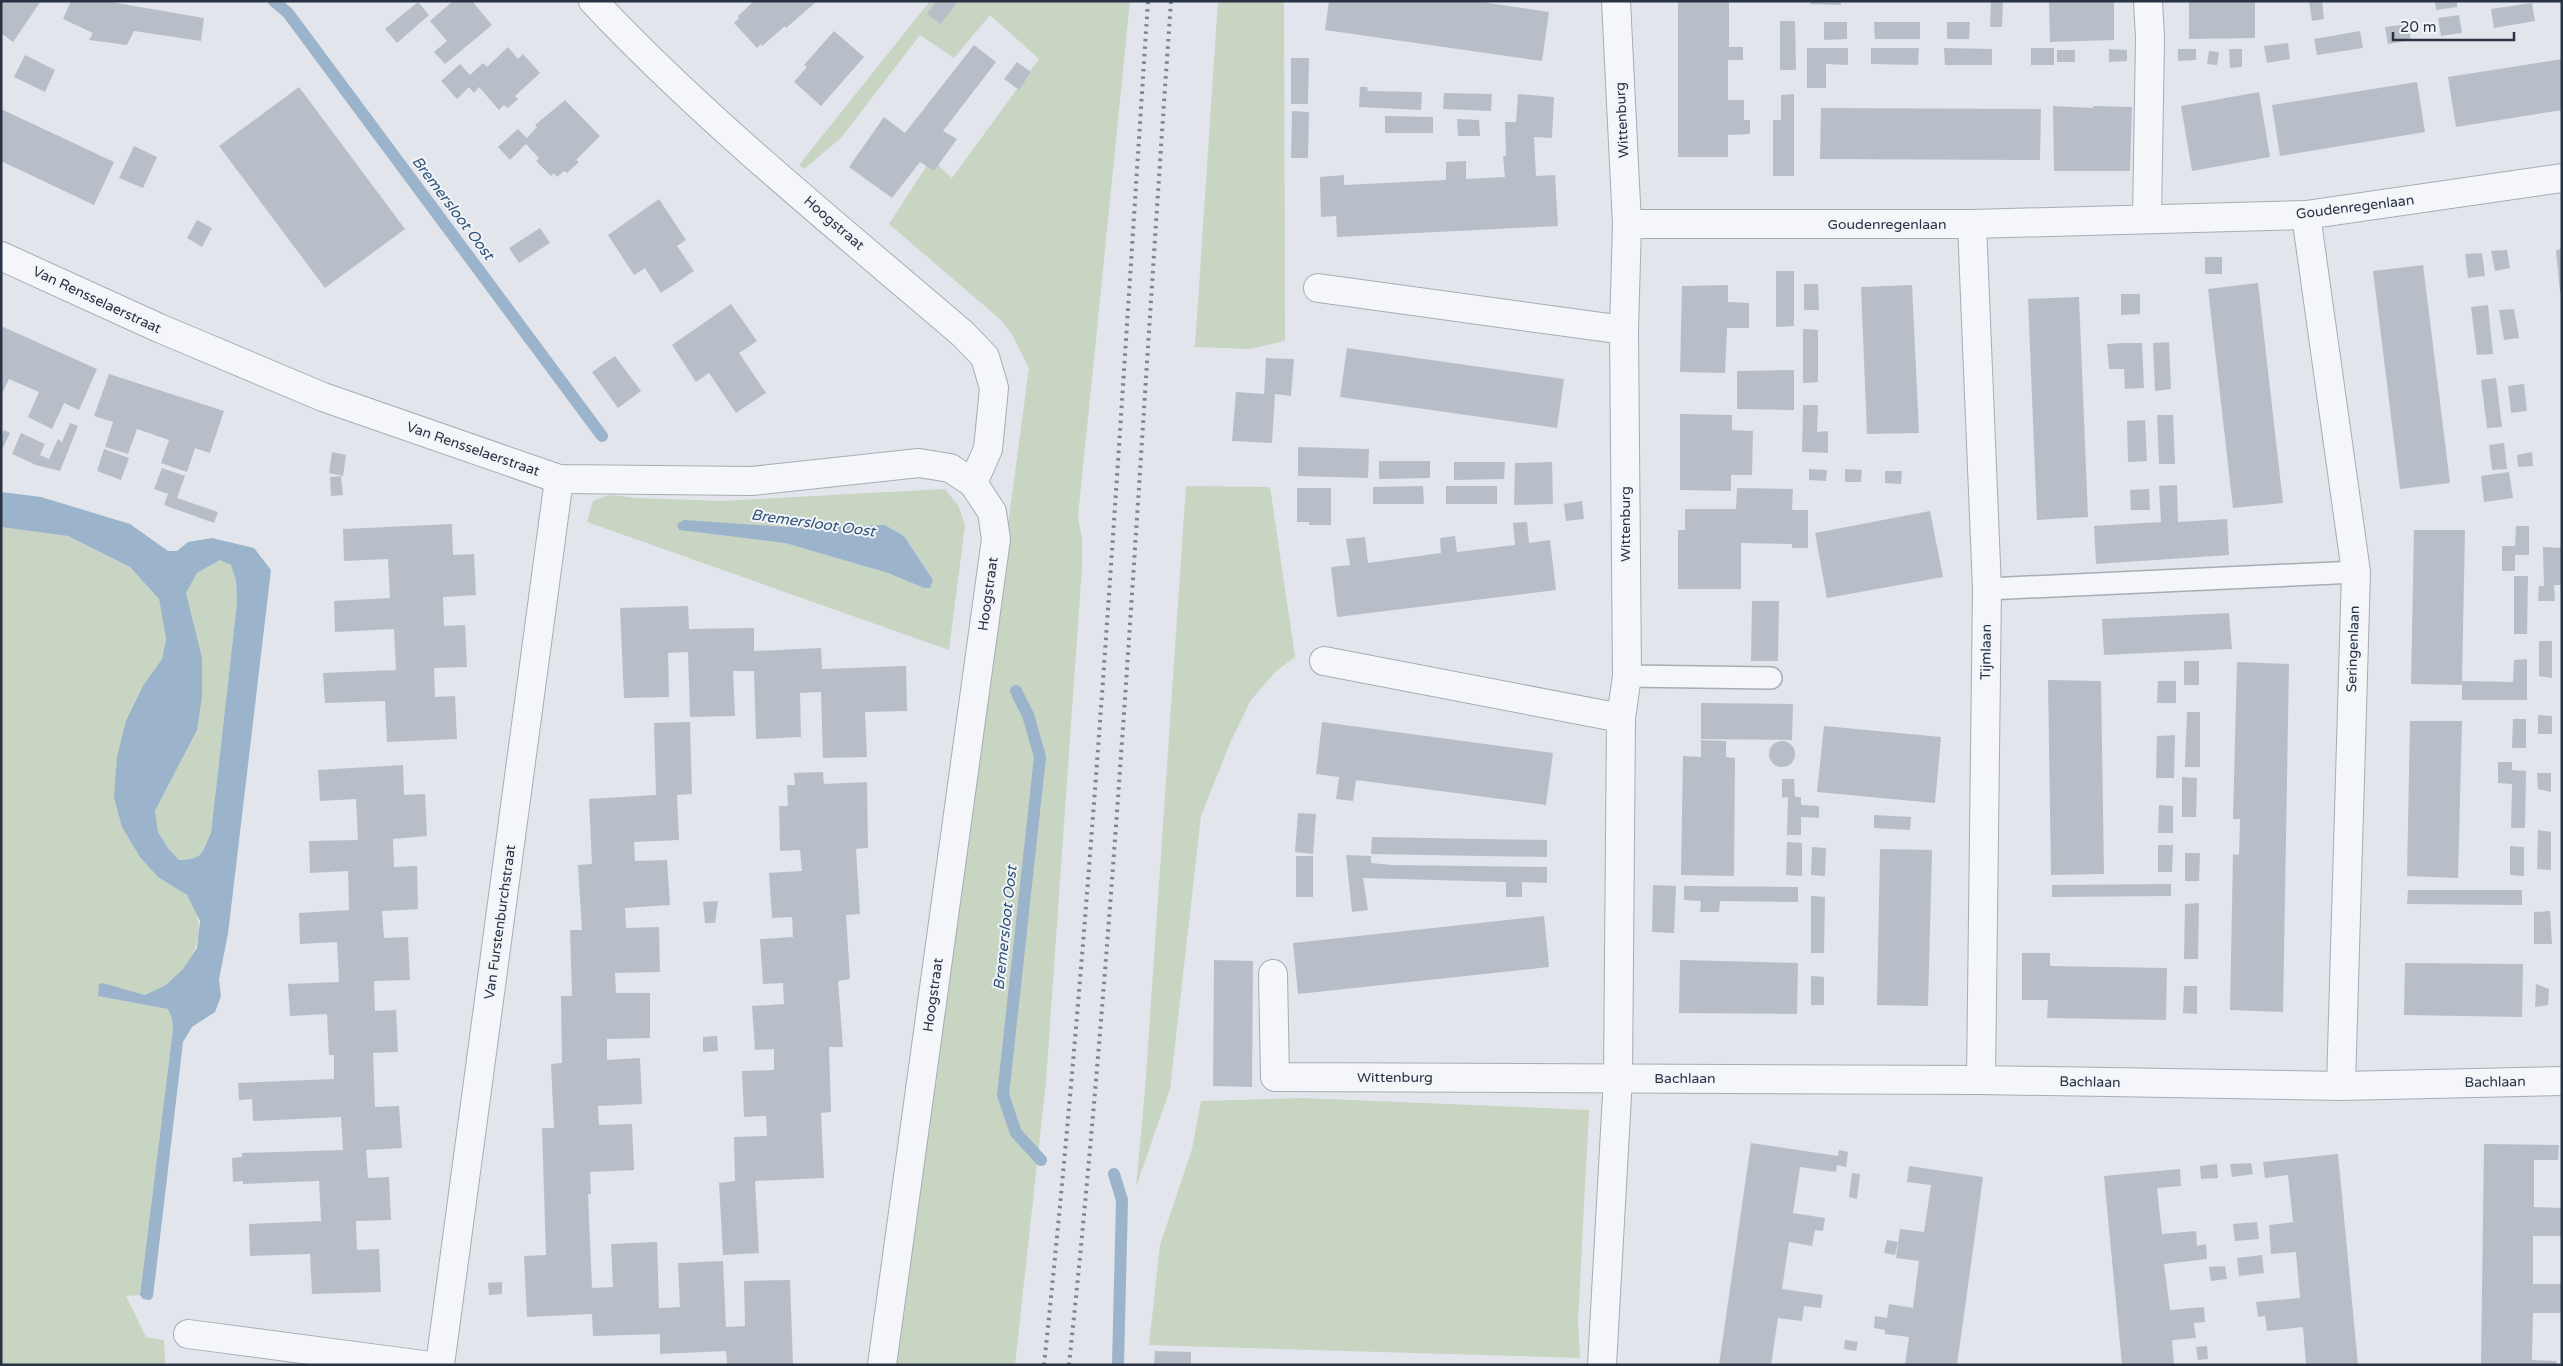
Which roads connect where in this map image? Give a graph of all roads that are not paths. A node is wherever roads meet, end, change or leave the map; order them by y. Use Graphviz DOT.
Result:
graph roads {
  1 [pos="593,1"];
  2 [pos="1616,1"];
  3 [pos="2148,1"];
  4 [pos="2562,178"];
  5 [pos="2306,215"];
  6 [pos="2147,218"];
  7 [pos="1627,224"];
  8 [pos="1972,224"];
  9 [pos="1,256"];
  10 [pos="1318,288"];
  11 [pos="1624,330"];
  12 [pos="559,479"];
  13 [pos="973,482"];
  14 [pos="2356,572"];
  15 [pos="1987,589"];
  16 [pos="1324,662"];
  17 [pos="1627,676"];
  18 [pos="1771,678"];
  19 [pos="1621,718"];
  20 [pos="1273,974"];
  21 [pos="1618,1078"];
  22 [pos="1981,1080"];
  23 [pos="2562,1081"];
  24 [pos="2340,1086"];
  25 [pos="188,1334"];
  26 [pos="423,1365"];
  27 [pos="440,1365"];
  28 [pos="882,1365"];
  29 [pos="1602,1365"];
  1 -- 13 [label="street, Hoogstraat"];
  2 -- 7 [label="street, Wittenburg"];
  3 -- 6 [label="street"];
  4 -- 5 [label="street, Goudenregenlaan"];
  5 -- 6 [label="street, Goudenregenlaan"];
  5 -- 14 [label="street, Seringenlaan"];
  6 -- 8 [label="street, Goudenregenlaan"];
  7 -- 8 [label="street, Goudenregenlaan"];
  7 -- 11 [label="street, Wittenburg"];
  8 -- 15 [label="street, Tijmlaan"];
  9 -- 12 [label="street, Van Rensselaerstraat"];
  10 -- 11 [label="street"];
  11 -- 17 [label="street, Wittenburg"];
  12 -- 13 [label="street, Van Rensselaerstraat"];
  12 -- 27 [label="street, Van Furstenburchstraat"];
  13 -- 28 [label="street, Hoogstraat"];
  14 -- 15 [label="lane"];
  14 -- 24 [label="street, Seringenlaan"];
  15 -- 22 [label="street, Tijmlaan"];
  16 -- 19 [label="street"];
  17 -- 18 [label="lane"];
  17 -- 19 [label="street, Wittenburg"];
  19 -- 21 [label="street, Wittenburg"];
  20 -- 21 [label="street, Wittenburg"];
  21 -- 22 [label="street, Bachlaan"];
  21 -- 29 [label="street, Wittenburg"];
  22 -- 24 [label="street, Bachlaan"];
  23 -- 24 [label="street, Bachlaan"];
  25 -- 26 [label="street"];
}
